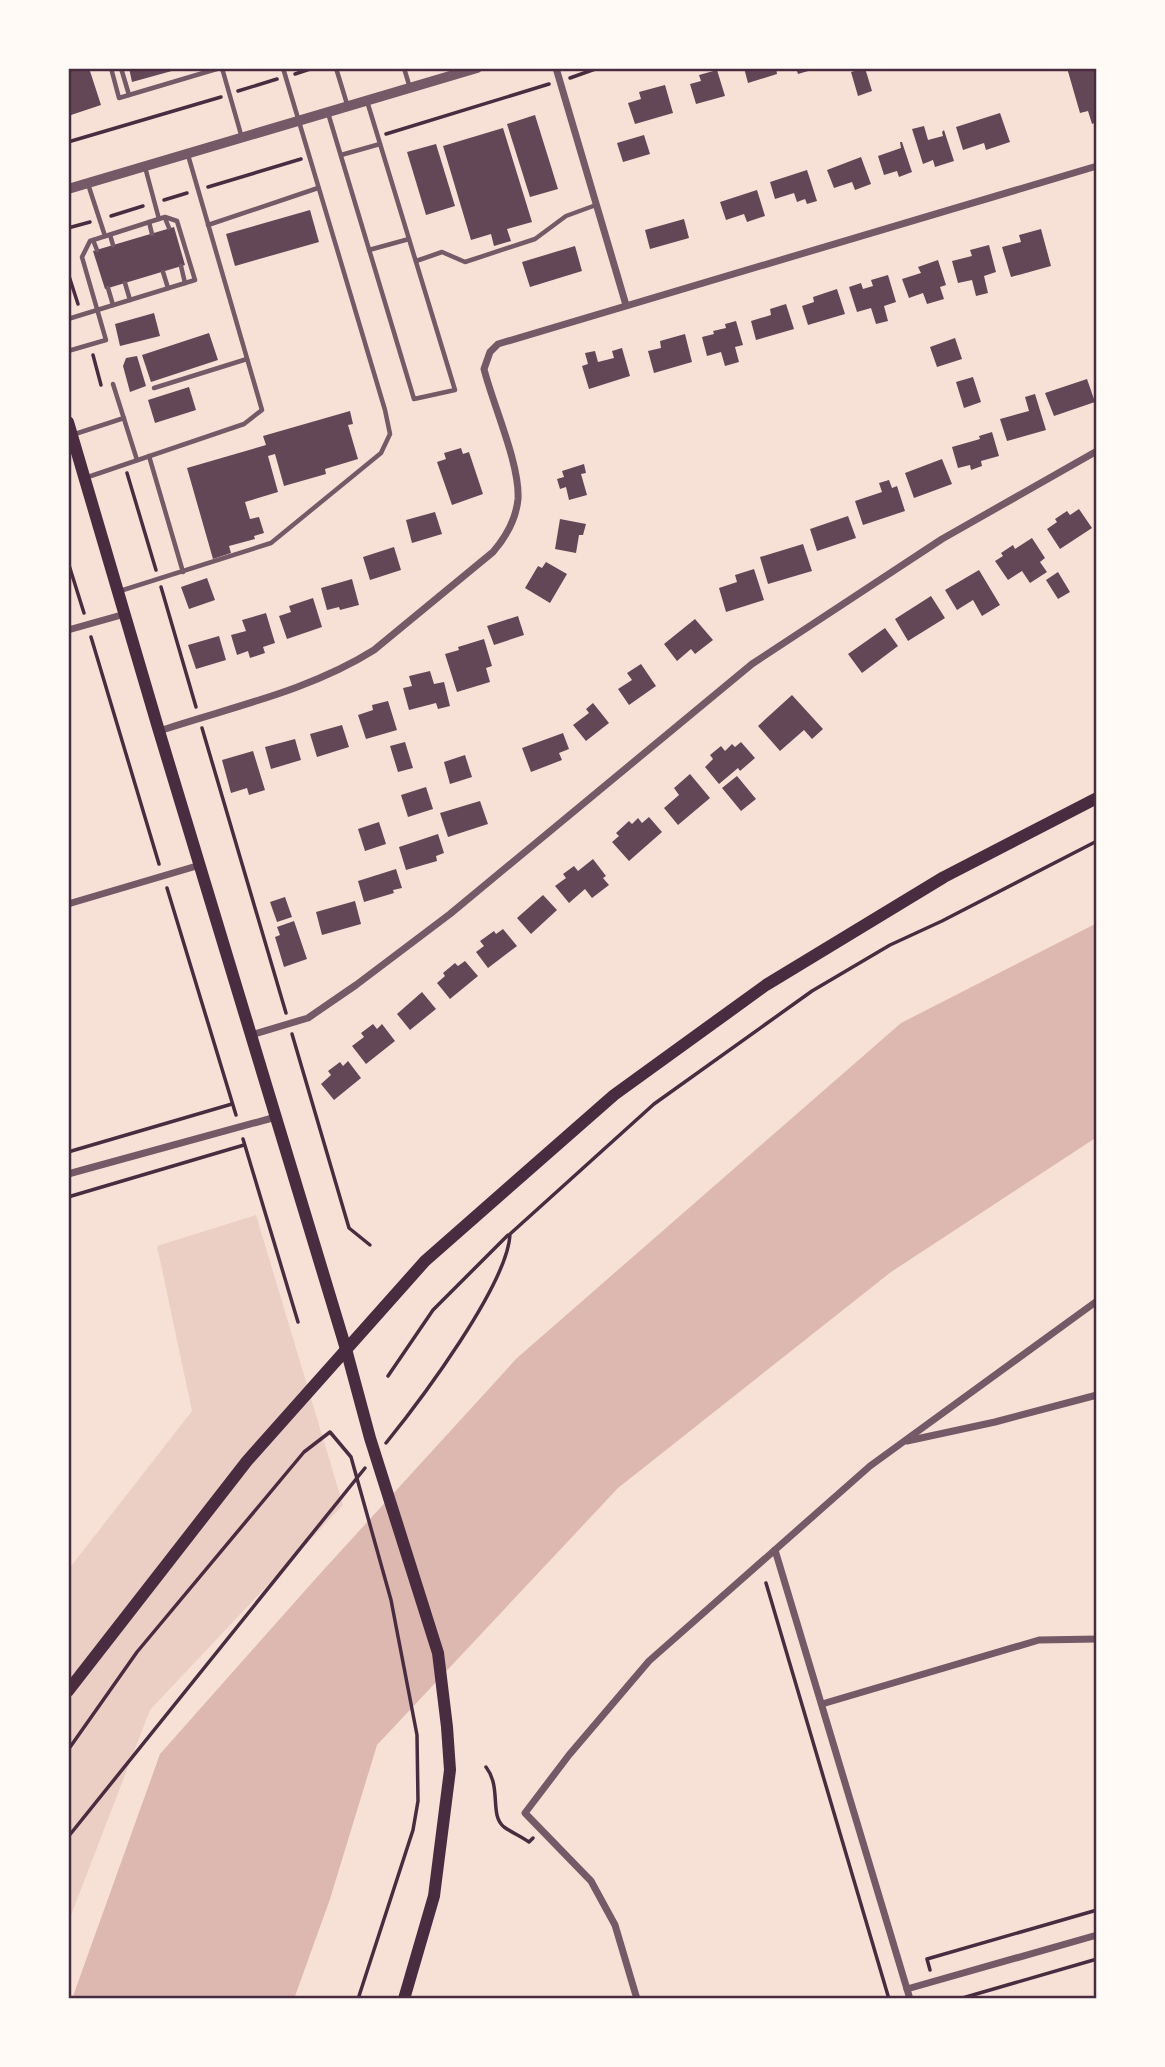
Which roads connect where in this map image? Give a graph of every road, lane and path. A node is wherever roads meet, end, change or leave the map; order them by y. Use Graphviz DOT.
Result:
graph roads {
  1 [pos="111,68"];
  2 [pos="121,68"];
  3 [pos="221,68"];
  4 [pos="283,68"];
  5 [pos="313,68"];
  6 [pos="336,68"];
  7 [pos="404,68"];
  8 [pos="477,68"];
  9 [pos="556,68"];
  10 [pos="285,77"];
  11 [pos="410,88"];
  12 [pos="229,94"];
  13 [pos="129,95"];
  14 [pos="367,101"];
  15 [pos="348,107"];
  16 [pos="328,112"];
  17 [pos="298,121"];
  18 [pos="242,138"];
  19 [pos="68,142"];
  20 [pos="380,144"];
  21 [pos="187,154"];
  22 [pos="341,155"];
  23 [pos="1097,166"];
  24 [pos="145,167"];
  25 [pos="88,184"];
  26 [pos="318,188"];
  27 [pos="68,189"];
  28 [pos="596,205"];
  29 [pos="162,218"];
  30 [pos="149,222"];
  31 [pos="208,225"];
  32 [pos="169,228"];
  33 [pos="152,233"];
  34 [pos="107,235"];
  35 [pos="409,239"];
  36 [pos="93,240"];
  37 [pos="113,245"];
  38 [pos="97,250"];
  39 [pos="369,250"];
  40 [pos="416,261"];
  41 [pos="181,267"];
  42 [pos="163,272"];
  43 [pos="68,273"];
  44 [pos="125,283"];
  45 [pos="185,283"];
  46 [pos="108,288"];
  47 [pos="168,288"];
  48 [pos="130,300"];
  49 [pos="113,305"];
  50 [pos="626,305"];
  51 [pos="97,310"];
  52 [pos="81,315"];
  53 [pos="68,319"];
  54 [pos="90,345"];
  55 [pos="68,351"];
  56 [pos="247,359"];
  57 [pos="113,384"];
  58 [pos="154,388"];
  59 [pos="105,397"];
  60 [pos="124,418"];
  61 [pos="70,429"];
  62 [pos="1097,451"];
  63 [pos="149,456"];
  64 [pos="137,460"];
  65 [pos="74,464"];
  66 [pos="125,464"];
  67 [pos="85,478"];
  68 [pos="68,562"];
  69 [pos="183,572"];
  70 [pos="159,579"];
  71 [pos="119,592"];
  72 [pos="125,613"];
  73 [pos="87,625"];
  74 [pos="68,630"];
  75 [pos="199,718"];
  76 [pos="159,731"];
  77 [pos="1097,798"];
  78 [pos="1097,841"];
  79 [pos="200,865"];
  80 [pos="163,876"];
  81 [pos="68,904"];
  82 [pos="289,1024"];
  83 [pos="251,1035"];
  84 [pos="232,1104"];
  85 [pos="276,1117"];
  86 [pos="239,1127"];
  87 [pos="245,1145"];
  88 [pos="68,1152"];
  89 [pos="68,1174"];
  90 [pos="68,1197"];
  91 [pos="510,1234"];
  92 [pos="370,1245"];
  93 [pos="1097,1301"];
  94 [pos="298,1322"];
  95 [pos="346,1349"];
  96 [pos="388,1377"];
  97 [pos="1097,1395"];
  98 [pos="903,1442"];
  99 [pos="386,1443"];
  100 [pos="369,1464"];
  101 [pos="775,1550"];
  102 [pos="766,1583"];
  103 [pos="1097,1639"];
  104 [pos="68,1691"];
  105 [pos="822,1704"];
  106 [pos="68,1751"];
  107 [pos="486,1767"];
  108 [pos="68,1837"];
  109 [pos="531,1839"];
  110 [pos="1097,1910"];
  111 [pos="1097,1935"];
  112 [pos="1097,1959"];
  113 [pos="933,1982"];
  114 [pos="907,1989"];
  115 [pos="358,1999"];
  116 [pos="404,1999"];
  117 [pos="638,1999"];
  118 [pos="889,1999"];
  119 [pos="910,1999"];
  120 [pos="959,1999"];
  1 -- 13 [label="lane"];
  2 -- 13 [label="lane"];
  3 -- 12 [label="lane"];
  3 -- 13 [label="lane"];
  4 -- 10 [label="lane"];
  5 -- 10 [label="path"];
  6 -- 15 [label="lane"];
  7 -- 11 [label="lane"];
  8 -- 11 [label="street"];
  9 -- 28 [label="street"];
  10 -- 12 [label="path"];
  10 -- 17 [label="lane"];
  11 -- 14 [label="street"];
  12 -- 18 [label="lane"];
  12 -- 19 [label="path"];
  14 -- 15 [label="street"];
  14 -- 20 [label="lane"];
  15 -- 16 [label="street"];
  16 -- 17 [label="street"];
  16 -- 22 [label="lane"];
  17 -- 18 [label="street"];
  17 -- 26 [label="lane"];
  18 -- 21 [label="street"];
  20 -- 22 [label="lane"];
  20 -- 35 [label="lane"];
  21 -- 24 [label="street"];
  21 -- 31 [label="lane"];
  22 -- 39 [label="lane"];
  23 -- 50 [label="street"];
  24 -- 25 [label="street"];
  24 -- 29 [label="lane"];
  25 -- 27 [label="street"];
  25 -- 34 [label="lane"];
  26 -- 31 [label="lane"];
  26 -- 69 [label="lane"];
  28 -- 40 [label="lane"];
  28 -- 50 [label="street"];
  29 -- 30 [label="lane"];
  29 -- 32 [label="lane"];
  29 -- 45 [label="lane"];
  30 -- 33 [label="lane"];
  30 -- 34 [label="lane"];
  31 -- 56 [label="lane"];
  34 -- 36 [label="lane"];
  34 -- 37 [label="lane"];
  35 -- 39 [label="lane"];
  35 -- 40 [label="lane"];
  36 -- 38 [label="lane"];
  36 -- 51 [label="lane"];
  39 -- 40 [label="lane"];
  41 -- 45 [label="lane"];
  42 -- 47 [label="lane"];
  43 -- 52 [label="path"];
  44 -- 48 [label="lane"];
  45 -- 47 [label="lane"];
  46 -- 49 [label="lane"];
  47 -- 48 [label="lane"];
  48 -- 49 [label="lane"];
  49 -- 51 [label="lane"];
  50 -- 75 [label="street"];
  51 -- 52 [label="lane"];
  51 -- 54 [label="lane"];
  52 -- 53 [label="lane"];
  54 -- 55 [label="lane"];
  54 -- 59 [label="path"];
  56 -- 58 [label="lane"];
  56 -- 63 [label="lane"];
  57 -- 60 [label="lane"];
  60 -- 61 [label="lane"];
  60 -- 64 [label="lane"];
  61 -- 65 [label="main road"];
  62 -- 82 [label="street"];
  63 -- 64 [label="lane"];
  63 -- 69 [label="lane"];
  64 -- 66 [label="lane"];
  65 -- 67 [label="main road"];
  66 -- 67 [label="lane"];
  66 -- 70 [label="path"];
  67 -- 71 [label="main road"];
  68 -- 73 [label="path"];
  69 -- 70 [label="lane"];
  70 -- 71 [label="lane"];
  70 -- 75 [label="path"];
  71 -- 72 [label="main road"];
  72 -- 73 [label="street"];
  72 -- 76 [label="main road"];
  73 -- 74 [label="street"];
  73 -- 80 [label="path"];
  75 -- 76 [label="street"];
  75 -- 82 [label="path"];
  76 -- 79 [label="main road"];
  77 -- 95 [label="main road"];
  78 -- 91 [label="path"];
  79 -- 80 [label="street"];
  79 -- 83 [label="main road"];
  80 -- 81 [label="street"];
  80 -- 84 [label="path"];
  82 -- 83 [label="street"];
  82 -- 92 [label="path"];
  83 -- 85 [label="main road"];
  84 -- 86 [label="path"];
  84 -- 88 [label="path"];
  85 -- 86 [label="street"];
  85 -- 95 [label="main road"];
  86 -- 87 [label="path"];
  86 -- 89 [label="street"];
  87 -- 90 [label="path"];
  87 -- 94 [label="path"];
  91 -- 96 [label="path"];
  91 -- 99 [label="path"];
  93 -- 98 [label="street"];
  95 -- 104 [label="main road"];
  95 -- 116 [label="main road"];
  97 -- 98 [label="street"];
  98 -- 101 [label="street"];
  100 -- 108 [label="path"];
  101 -- 105 [label="street"];
  101 -- 117 [label="street"];
  102 -- 118 [label="path"];
  103 -- 105 [label="street"];
  105 -- 114 [label="street"];
  106 -- 115 [label="path"];
  107 -- 109 [label="path"];
  110 -- 113 [label="path"];
  111 -- 113 [label="street"];
  112 -- 120 [label="path"];
  113 -- 114 [label="street"];
  114 -- 119 [label="street"];
}
